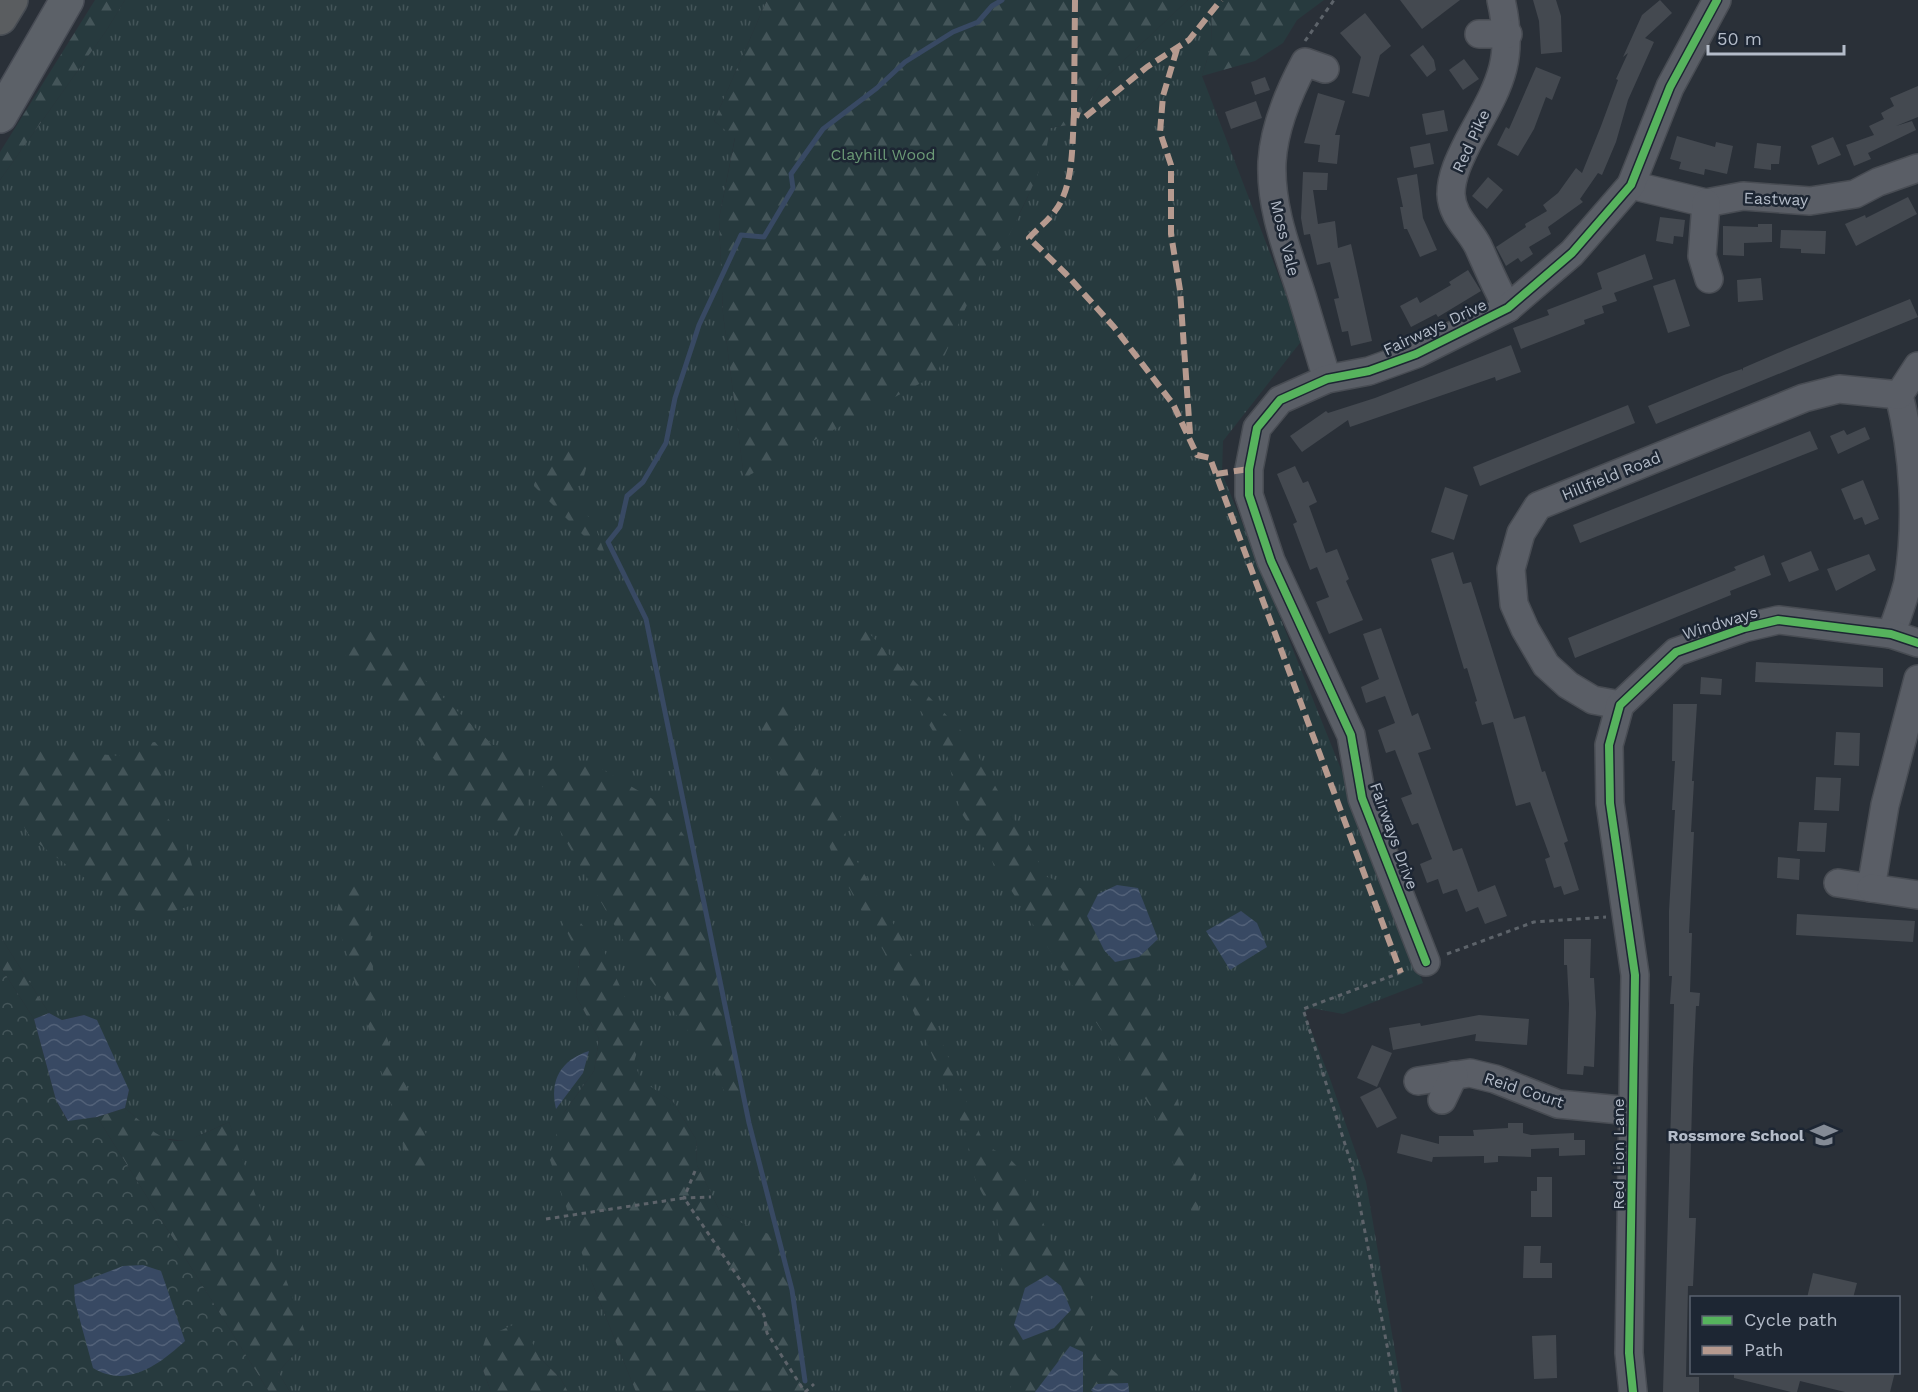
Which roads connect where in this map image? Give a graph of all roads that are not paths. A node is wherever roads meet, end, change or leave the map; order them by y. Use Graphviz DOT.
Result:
graph roads {
  1 [pos="11,0"];
  2 [pos="67,0"];
  3 [pos="1502,0"];
  4 [pos="1707,4"];
  5 [pos="0,18"];
  6 [pos="1479,34"];
  7 [pos="1508,34"];
  8 [pos="1310,59"];
  9 [pos="0,116"];
  10 [pos="1918,168"];
  11 [pos="1631,185"];
  12 [pos="1706,203"];
  13 [pos="1698,266"];
  14 [pos="1508,308"];
  15 [pos="1918,366"];
  16 [pos="1327,380"];
  17 [pos="1899,395"];
  18 [pos="1891,634"];
  19 [pos="1918,643"];
  20 [pos="1918,679"];
  21 [pos="1620,705"];
  22 [pos="1838,883"];
  23 [pos="1871,888"];
  24 [pos="1918,895"];
  25 [pos="1426,962"];
  26 [pos="1454,1075"];
  27 [pos="1418,1080"];
  28 [pos="1442,1100"];
  29 [pos="1631,1111"];
  30 [pos="1633,1392"];
  1 -- 5 [label="highway"];
  2 -- 9 [label="main road"];
  3 -- 7 [label="street, Red Pike"];
  4 -- 11 [label="street, Fairways Drive"];
  6 -- 7 [label="street"];
  7 -- 14 [label="street, Red Pike"];
  8 -- 16 [label="street, Moss Vale"];
  10 -- 12 [label="street, Eastway"];
  11 -- 12 [label="street, Eastway"];
  11 -- 14 [label="street, Fairways Drive"];
  12 -- 13 [label="street"];
  14 -- 16 [label="street, Fairways Drive"];
  15 -- 17 [label="street"];
  16 -- 25 [label="street, Fairways Drive"];
  17 -- 18 [label="street"];
  17 -- 21 [label="street, Hillfield Road"];
  18 -- 19 [label="street, Windways"];
  18 -- 21 [label="street, Windways"];
  20 -- 23 [label="street"];
  21 -- 29 [label="street, Red Lion Lane"];
  22 -- 23 [label="street"];
  23 -- 24 [label="street"];
  26 -- 27 [label="street, Reid Court"];
  26 -- 28 [label="street"];
  26 -- 29 [label="street, Reid Court"];
  29 -- 30 [label="street, Red Lion Lane"];
}
